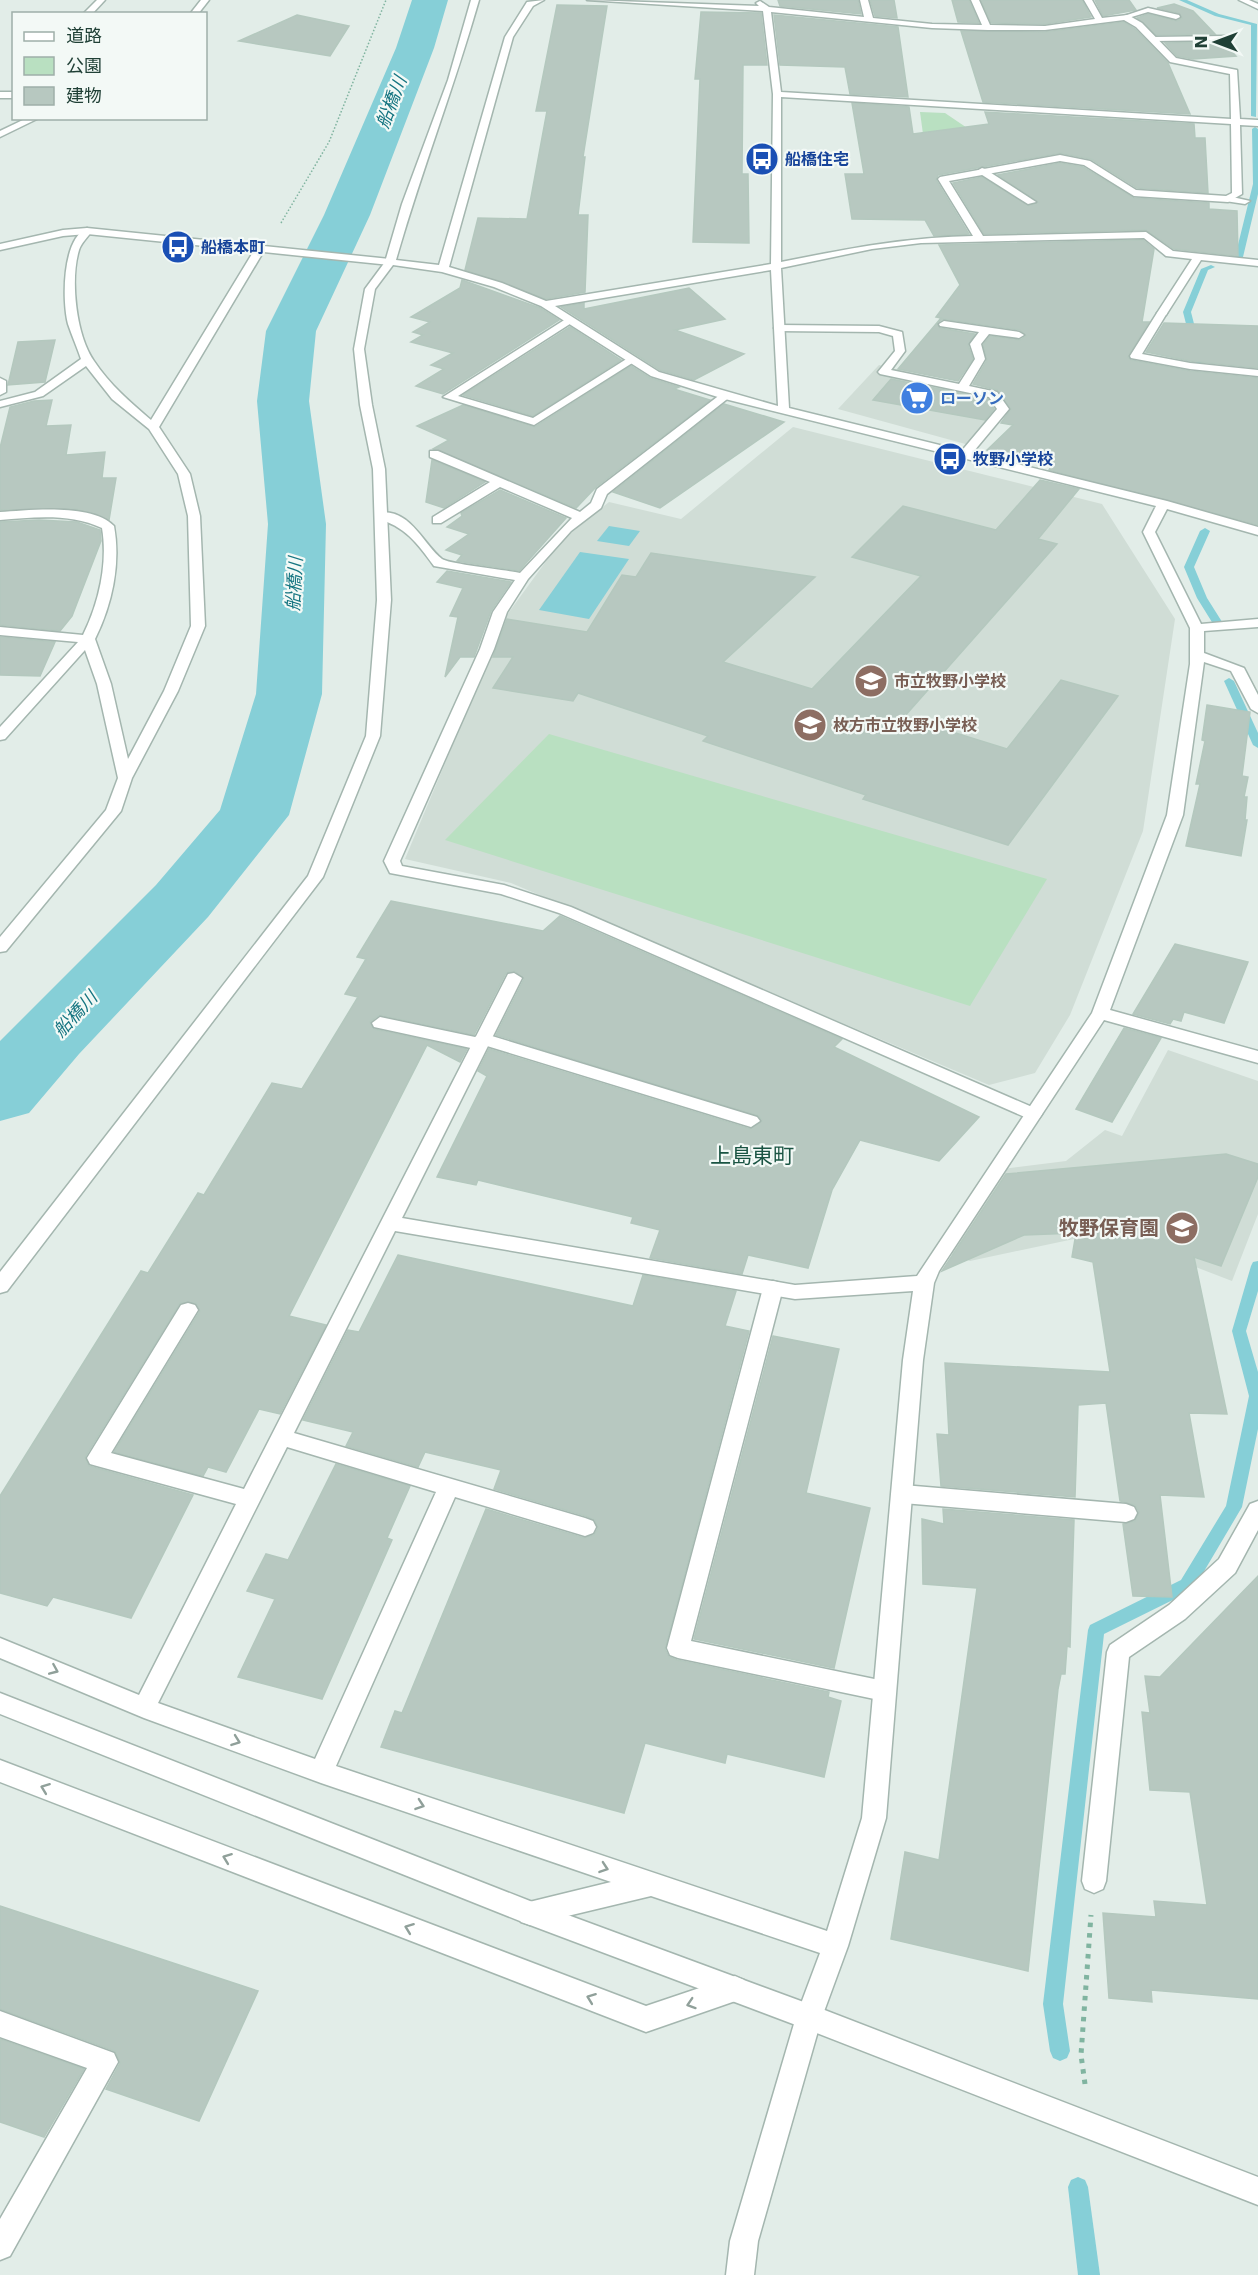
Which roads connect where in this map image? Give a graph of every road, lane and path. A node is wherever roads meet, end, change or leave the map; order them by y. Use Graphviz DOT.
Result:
graph roads {
  1 [pos="101,0"];
  2 [pos="205,0"];
  3 [pos="386,0"];
  4 [pos="475,0"];
  5 [pos="540,0"];
  6 [pos="591,0"];
  7 [pos="758,0"];
  8 [pos="864,0"];
  9 [pos="975,0"];
  10 [pos="1088,0"];
  11 [pos="1243,0"];
  12 [pos="1258,7"];
  13 [pos="767,9"];
  14 [pos="89,12"];
  15 [pos="196,12"];
  16 [pos="1125,17"];
  17 [pos="1176,17"];
  18 [pos="869,19"];
  19 [pos="1099,19"];
  20 [pos="988,28"];
  21 [pos="1225,38"];
  22 [pos="1153,39"];
  23 [pos="777,94"];
  24 [pos="31,120"];
  25 [pos="1234,121"];
  26 [pos="1258,123"];
  27 [pos="0,134"];
  28 [pos="982,171"];
  29 [pos="1228,200"];
  30 [pos="1245,201"];
  31 [pos="1031,202"];
  32 [pos="87,231"];
  33 [pos="980,239"];
  34 [pos="0,247"];
  35 [pos="260,249"];
  36 [pos="1198,257"];
  37 [pos="1257,259"];
  38 [pos="390,262"];
  39 [pos="776,266"];
  40 [pos="443,269"];
  41 [pos="545,304"];
  42 [pos="569,320"];
  43 [pos="944,324"];
  44 [pos="779,327"];
  45 [pos="987,330"];
  46 [pos="1019,335"];
  47 [pos="87,360"];
  48 [pos="632,360"];
  49 [pos="1258,373"];
  50 [pos="0,381"];
  51 [pos="962,388"];
  52 [pos="0,392"];
  53 [pos="725,396"];
  54 [pos="0,404"];
  55 [pos="784,408"];
  56 [pos="153,427"];
  57 [pos="434,454"];
  58 [pos="965,454"];
  59 [pos="499,482"];
  60 [pos="1163,504"];
  61 [pos="0,516"];
  62 [pos="381,516"];
  63 [pos="582,517"];
  64 [pos="437,520"];
  65 [pos="1258,531"];
  66 [pos="523,577"];
  67 [pos="1258,623"];
  68 [pos="1197,628"];
  69 [pos="0,632"];
  70 [pos="88,639"];
  71 [pos="1197,655"];
  72 [pos="1257,704"];
  73 [pos="0,736"];
  74 [pos="125,778"];
  75 [pos="0,947"];
  76 [pos="514,978"];
  77 [pos="1100,1012"];
  78 [pos="380,1023"];
  79 [pos="481,1042"];
  80 [pos="1258,1057"];
  81 [pos="1033,1114"];
  82 [pos="751,1121"];
  83 [pos="388,1223"];
  84 [pos="924,1283"];
  85 [pos="0,1286"];
  86 [pos="773,1288"];
  87 [pos="188,1310"];
  88 [pos="280,1437"];
  89 [pos="449,1487"];
  90 [pos="903,1494"];
  91 [pos="249,1499"];
  92 [pos="1258,1510"];
  93 [pos="1126,1513"];
  94 [pos="585,1527"];
  95 [pos="0,1648"];
  96 [pos="884,1691"];
  97 [pos="0,1704"];
  98 [pos="144,1708"];
  99 [pos="0,1771"];
  100 [pos="321,1772"];
  101 [pos="1094,1881"];
  102 [pos="651,1884"];
  103 [pos="530,1913"];
  104 [pos="835,1946"];
  105 [pos="735,1989"];
  106 [pos="809,2017"];
  107 [pos="0,2024"];
  108 [pos="1090,2126"];
  109 [pos="1258,2191"];
  110 [pos="0,2246"];
  111 [pos="740,2275"];
  1 -- 14 [label="street"];
  2 -- 15 [label="street"];
  3 -- 35 [label="path"];
  4 -- 38 [label="street"];
  5 -- 40 [label="street"];
  6 -- 13 [label="street"];
  7 -- 13 [label="street"];
  8 -- 18 [label="street"];
  9 -- 20 [label="street"];
  10 -- 19 [label="street"];
  11 -- 12 [label="street"];
  13 -- 18 [label="street"];
  13 -- 23 [label="street"];
  16 -- 17 [label="street"];
  16 -- 19 [label="street"];
  16 -- 22 [label="street"];
  18 -- 20 [label="street"];
  19 -- 20 [label="street"];
  21 -- 22 [label="street"];
  22 -- 25 [label="street"];
  23 -- 25 [label="street"];
  23 -- 39 [label="street"];
  24 -- 27 [label="street"];
  25 -- 26 [label="street"];
  25 -- 29 [label="street"];
  28 -- 29 [label="street"];
  28 -- 31 [label="street"];
  28 -- 33 [label="street"];
  29 -- 30 [label="street"];
  32 -- 34 [label="street"];
  32 -- 35 [label="street"];
  32 -- 47 [label="street"];
  33 -- 36 [label="street"];
  33 -- 39 [label="street"];
  35 -- 38 [label="street"];
  35 -- 56 [label="street"];
  36 -- 37 [label="street"];
  36 -- 49 [label="street"];
  38 -- 40 [label="street"];
  38 -- 62 [label="street"];
  39 -- 41 [label="street"];
  39 -- 44 [label="street"];
  40 -- 41 [label="street"];
  41 -- 42 [label="street"];
  42 -- 48 [label="street"];
  42 -- 48 [label="street"];
  43 -- 45 [label="street"];
  44 -- 51 [label="street"];
  44 -- 55 [label="street"];
  45 -- 46 [label="street"];
  45 -- 51 [label="street"];
  47 -- 54 [label="street"];
  47 -- 56 [label="street"];
  48 -- 53 [label="street"];
  50 -- 52 [label="street"];
  51 -- 58 [label="street"];
  53 -- 55 [label="street"];
  53 -- 63 [label="street"];
  55 -- 58 [label="street"];
  56 -- 74 [label="street"];
  57 -- 59 [label="street"];
  58 -- 60 [label="street"];
  59 -- 63 [label="street"];
  59 -- 64 [label="street"];
  60 -- 65 [label="street"];
  60 -- 68 [label="street"];
  61 -- 70 [label="street"];
  62 -- 66 [label="street"];
  62 -- 85 [label="street"];
  63 -- 66 [label="street"];
  66 -- 81 [label="street"];
  67 -- 68 [label="street"];
  68 -- 71 [label="street"];
  69 -- 70 [label="street"];
  70 -- 73 [label="street"];
  70 -- 74 [label="street"];
  71 -- 72 [label="street"];
  71 -- 77 [label="street"];
  74 -- 75 [label="street"];
  76 -- 79 [label="street"];
  77 -- 80 [label="street"];
  77 -- 81 [label="street"];
  78 -- 79 [label="street"];
  79 -- 82 [label="street"];
  79 -- 83 [label="street"];
  81 -- 84 [label="street"];
  83 -- 86 [label="street"];
  83 -- 88 [label="street"];
  84 -- 86 [label="street"];
  84 -- 90 [label="street"];
  86 -- 96 [label="street"];
  87 -- 91 [label="street"];
  88 -- 89 [label="street"];
  88 -- 91 [label="street"];
  89 -- 94 [label="street"];
  89 -- 100 [label="street"];
  90 -- 93 [label="street"];
  90 -- 96 [label="street"];
  91 -- 98 [label="street"];
  92 -- 101 [label="street"];
  95 -- 98 [label="street, one-way"];
  96 -- 104 [label="street"];
  97 -- 103 [label="street"];
  98 -- 100 [label="street, one-way"];
  105 -- 99 [label="street, one-way"];
  100 -- 102 [label="street, one-way"];
  101 -- 108 [label="path"];
  102 -- 103 [label="street"];
  102 -- 104 [label="street"];
  103 -- 105 [label="street"];
  104 -- 106 [label="street"];
  105 -- 106 [label="street"];
  106 -- 108 [label="street"];
  106 -- 111 [label="street"];
  107 -- 110 [label="street"];
  108 -- 109 [label="street"];
}
